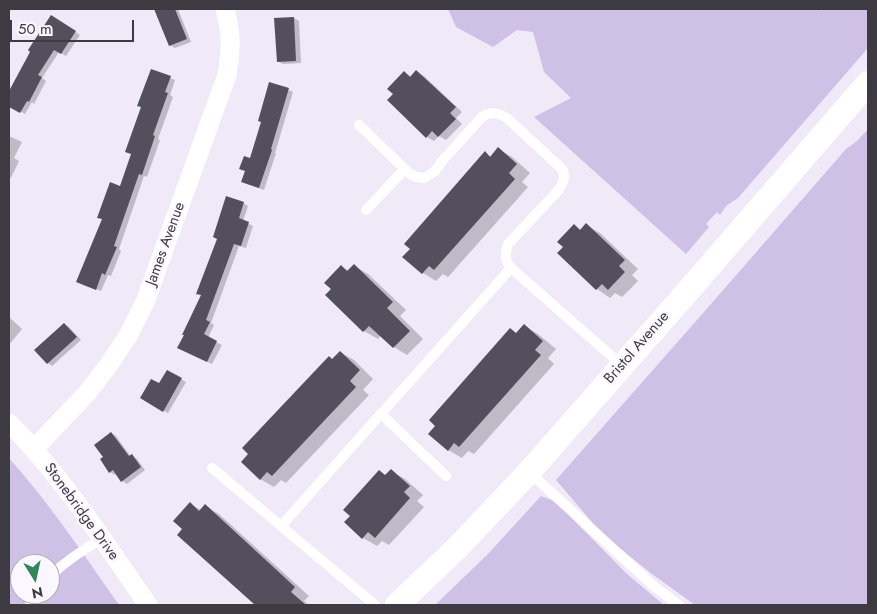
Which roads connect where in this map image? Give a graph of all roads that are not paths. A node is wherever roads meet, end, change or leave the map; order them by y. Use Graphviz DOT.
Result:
graph roads {
  1 [pos="225,9"];
  2 [pos="868,83"];
  3 [pos="359,125"];
  4 [pos="405,169"];
  5 [pos="366,210"];
  6 [pos="511,268"];
  7 [pos="622,366"];
  8 [pos="381,414"];
  9 [pos="9,424"];
  10 [pos="34,449"];
  11 [pos="212,468"];
  12 [pos="529,472"];
  13 [pos="446,476"];
  14 [pos="281,526"];
  15 [pos="103,538"];
  16 [pos="60,567"];
  17 [pos="148,605"];
  18 [pos="375,605"];
  19 [pos="397,605"];
  20 [pos="680,605"];
  1 -- 10 [label="street, James Avenue"];
  2 -- 7 [label="street, Bristol Avenue"];
  3 -- 4 [label="lane"];
  4 -- 5 [label="lane"];
  4 -- 6 [label="lane"];
  6 -- 7 [label="lane"];
  6 -- 8 [label="lane"];
  7 -- 12 [label="street, Bristol Avenue"];
  8 -- 13 [label="lane"];
  8 -- 14 [label="lane"];
  9 -- 10 [label="street, Stonebridge Drive"];
  10 -- 15 [label="street, Stonebridge Drive"];
  11 -- 14 [label="lane"];
  12 -- 19 [label="street, Bristol Avenue"];
  12 -- 20 [label="lane"];
  14 -- 18 [label="lane"];
  15 -- 16 [label="lane"];
  15 -- 17 [label="street, Stonebridge Drive"];
}
